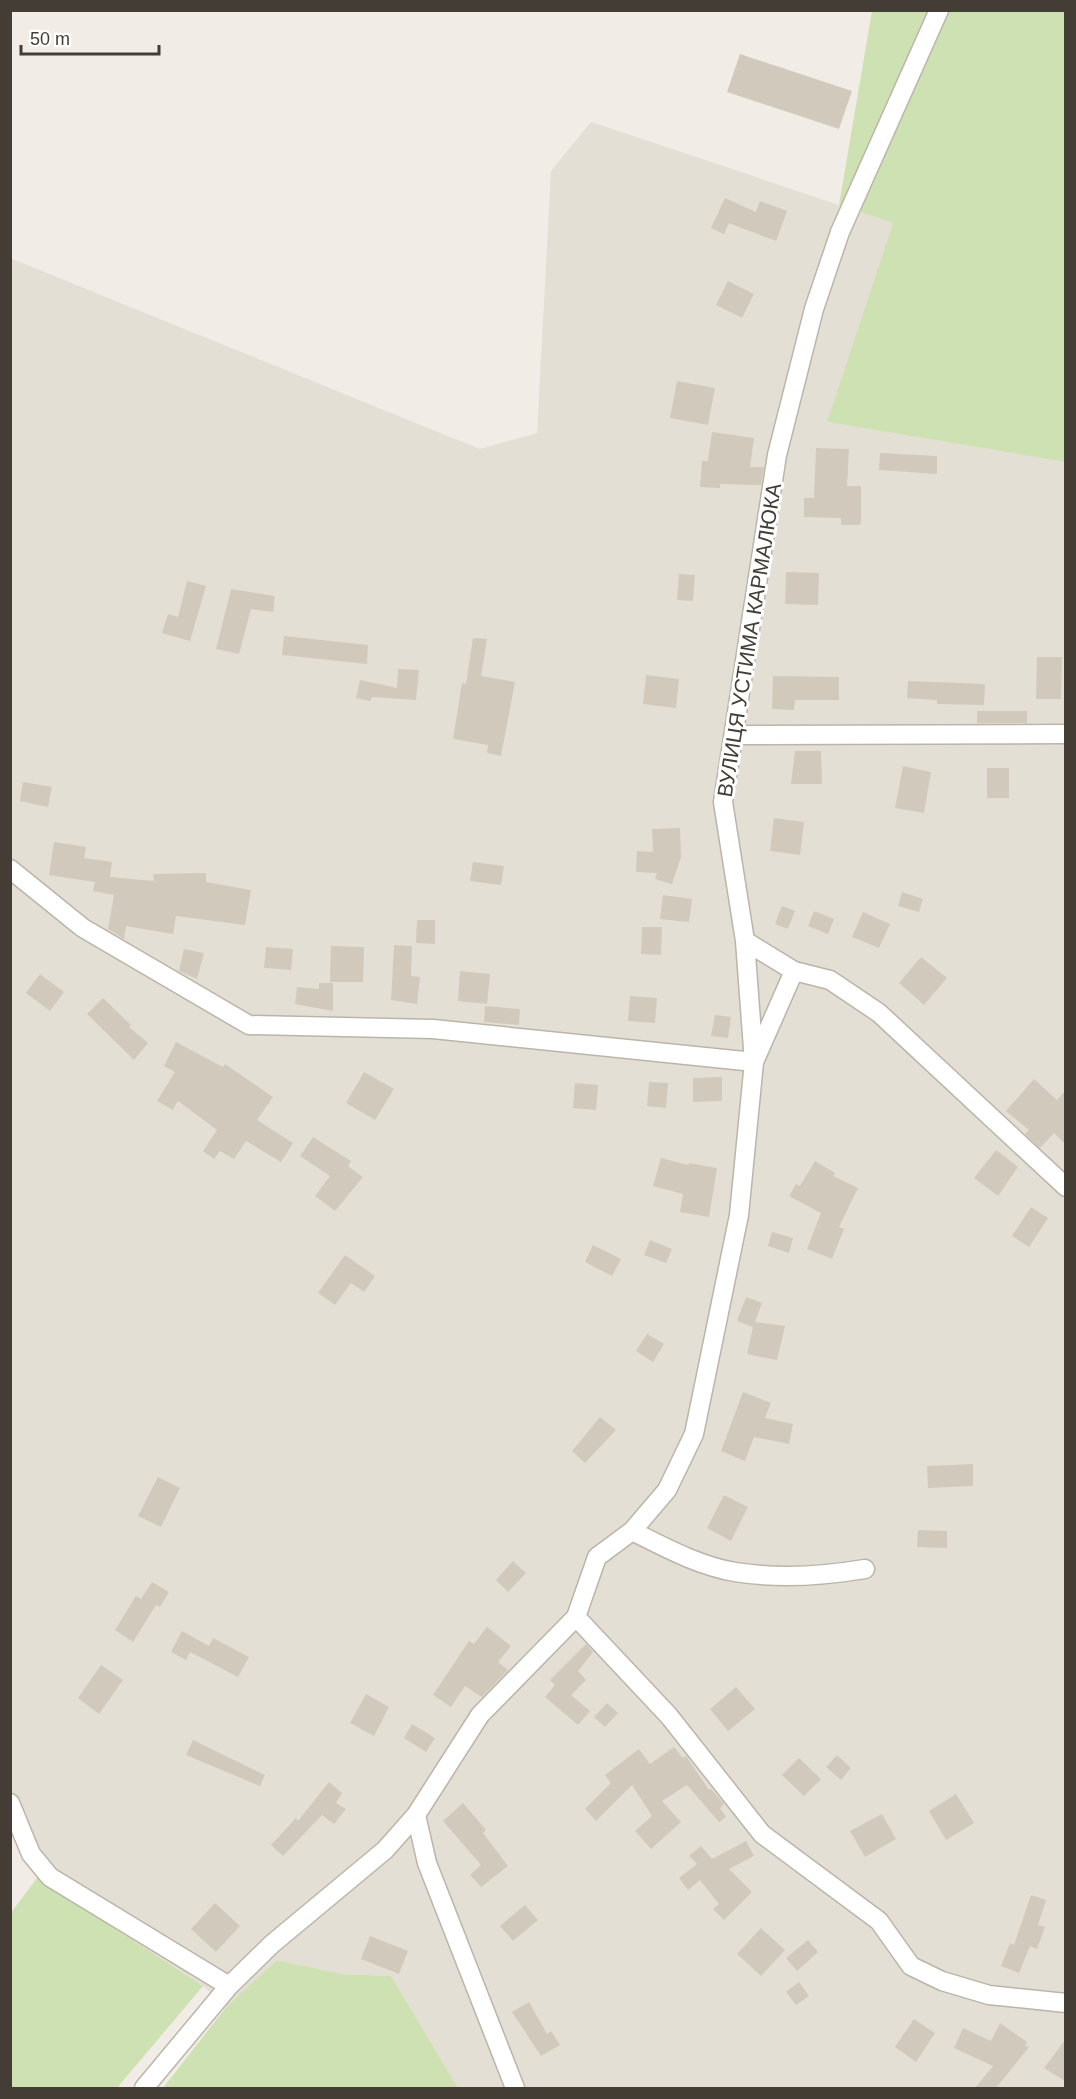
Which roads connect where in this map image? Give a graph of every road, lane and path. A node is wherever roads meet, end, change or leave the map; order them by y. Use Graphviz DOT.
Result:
graph roads {
  1 [pos="939,10"];
  2 [pos="1065,734"];
  3 [pos="734,735"];
  4 [pos="10,869"];
  5 [pos="745,941"];
  6 [pos="794,971"];
  7 [pos="753,1062"];
  8 [pos="1065,1187"];
  9 [pos="632,1531"];
  10 [pos="865,1569"];
  11 [pos="576,1617"];
  12 [pos="10,1803"];
  13 [pos="416,1815"];
  14 [pos="229,1986"];
  15 [pos="1065,2003"];
  16 [pos="144,2088"];
  17 [pos="515,2088"];
  1 -- 3 [label="street, ВУЛИЦЯ УСТИМА КАРМАЛЮКА"];
  2 -- 3 [label="street"];
  3 -- 5 [label="street, ВУЛИЦЯ УСТИМА КАРМАЛЮКА"];
  4 -- 7 [label="street"];
  5 -- 6 [label="street"];
  5 -- 7 [label="street, ВУЛИЦЯ УСТИМА КАРМАЛЮКА"];
  6 -- 7 [label="street"];
  6 -- 8 [label="street"];
  7 -- 9 [label="street, ВУЛИЦЯ УСТИМА КАРМАЛЮКА"];
  9 -- 10 [label="street"];
  9 -- 11 [label="street, ВУЛИЦЯ УСТИМА КАРМАЛЮКА"];
  11 -- 13 [label="street, ВУЛИЦЯ УСТИМА КАРМАЛЮКА"];
  11 -- 15 [label="street"];
  12 -- 14 [label="street"];
  13 -- 14 [label="street, ВУЛИЦЯ УСТИМА КАРМАЛЮКА"];
  13 -- 17 [label="street"];
  14 -- 16 [label="street, ВУЛИЦЯ УСТИМА КАРМАЛЮКА"];
}
